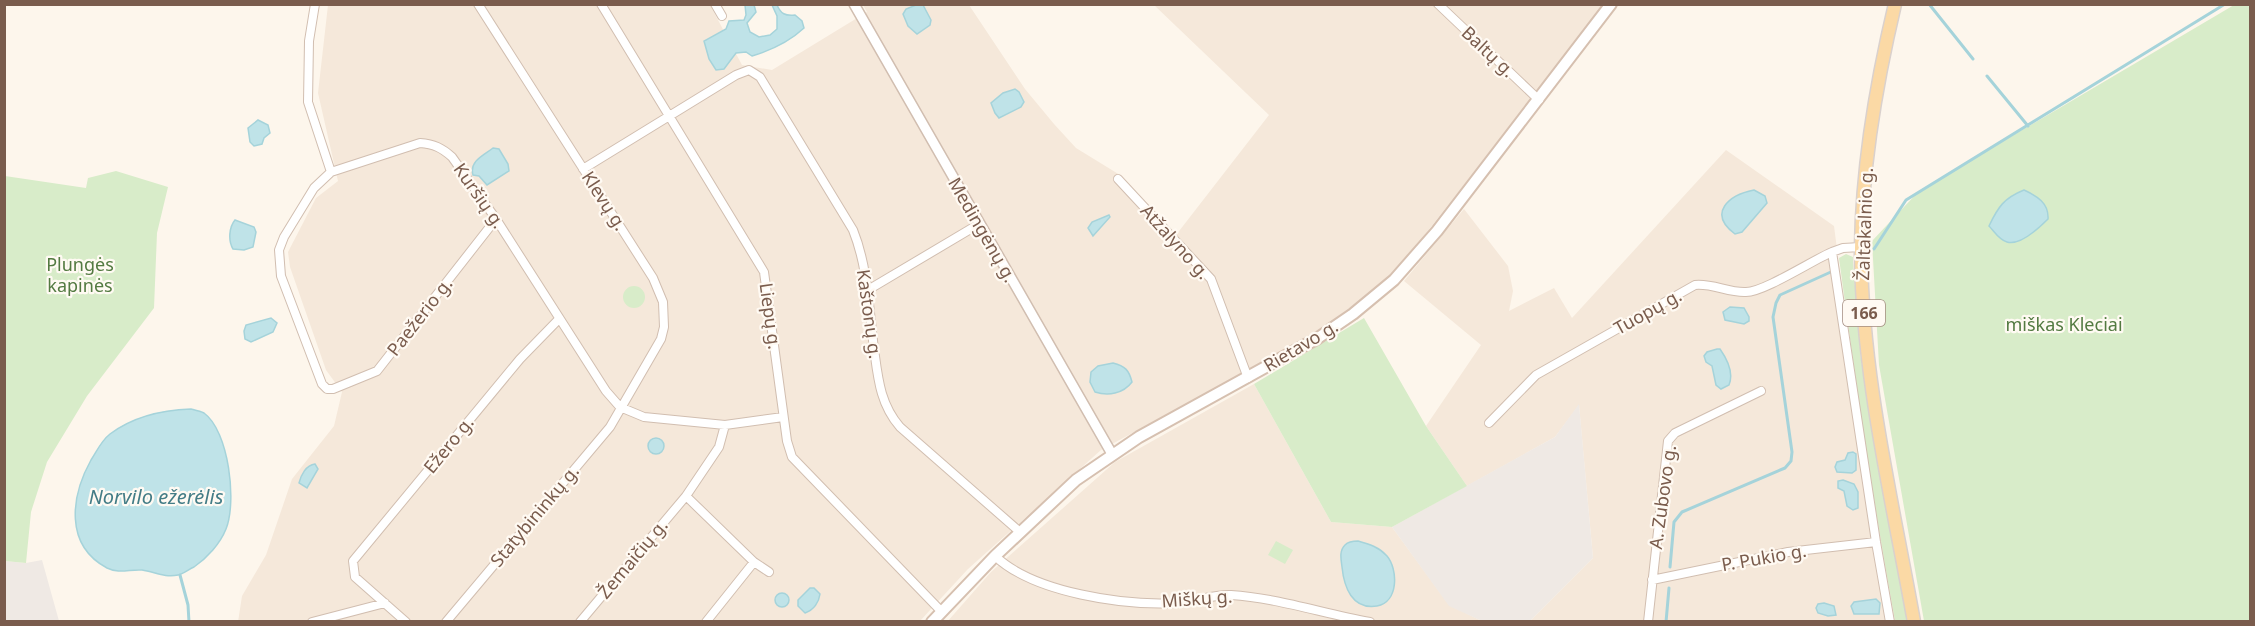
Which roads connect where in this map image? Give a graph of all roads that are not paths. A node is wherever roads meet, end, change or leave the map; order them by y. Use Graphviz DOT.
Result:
graph roads {
  1 [pos="315,4"];
  2 [pos="478,4"];
  3 [pos="601,4"];
  4 [pos="715,4"];
  5 [pos="854,4"];
  6 [pos="1438,4"];
  7 [pos="1611,4"];
  8 [pos="1895,4"];
  9 [pos="722,16"];
  10 [pos="1539,100"];
  11 [pos="668,115"];
  12 [pos="583,169"];
  13 [pos="331,172"];
  14 [pos="1118,178"];
  15 [pos="496,219"];
  16 [pos="979,224"];
  17 [pos="1861,247"];
  18 [pos="1832,252"];
  19 [pos="867,289"];
  20 [pos="559,319"];
  21 [pos="1248,378"];
  22 [pos="327,389"];
  23 [pos="1761,391"];
  24 [pos="620,407"];
  25 [pos="783,417"];
  26 [pos="1489,423"];
  27 [pos="725,425"];
  28 [pos="1112,454"];
  29 [pos="686,496"];
  30 [pos="1020,532"];
  31 [pos="1876,542"];
  32 [pos="995,556"];
  33 [pos="754,562"];
  34 [pos="769,572"];
  35 [pos="1652,580"];
  36 [pos="385,603"];
  37 [pos="941,612"];
  38 [pos="1353,620"];
  39 [pos="312,621"];
  40 [pos="406,621"];
  41 [pos="446,621"];
  42 [pos="580,621"];
  43 [pos="706,621"];
  44 [pos="932,621"];
  45 [pos="1370,621"];
  46 [pos="1648,621"];
  47 [pos="1890,621"];
  48 [pos="1914,621"];
  1 -- 13 [label="street"];
  2 -- 12 [label="street, Klevų g."];
  3 -- 11 [label="street, Liepų g."];
  4 -- 9 [label="street"];
  5 -- 16 [label="street, Medingėnų g."];
  6 -- 10 [label="street, Baltų g."];
  7 -- 10 [label="main road, Rietavo g."];
  8 -- 17 [label="main road, Žaltakalnio g. / 166"];
  10 -- 21 [label="main road, Rietavo g."];
  11 -- 12 [label="street"];
  11 -- 19 [label="street, Kaštonų g."];
  11 -- 25 [label="street, Liepų g."];
  12 -- 24 [label="street, Klevų g."];
  13 -- 15 [label="street, Kuršių g."];
  13 -- 22 [label="street, Kuršių g."];
  14 -- 21 [label="street, Atžalyno g."];
  15 -- 20 [label="street, Kuršių g."];
  15 -- 22 [label="street, Paežerio g."];
  16 -- 19 [label="street"];
  16 -- 28 [label="street, Medingėnų g."];
  17 -- 18 [label="street, Tuopų g."];
  17 -- 48 [label="main road, Žaltakalnio g. / 166"];
  18 -- 26 [label="street, Tuopų g."];
  18 -- 31 [label="street"];
  19 -- 30 [label="street, Kaštonų g."];
  20 -- 24 [label="street, Kuršių g."];
  20 -- 36 [label="street, Ežero g."];
  21 -- 28 [label="main road, Rietavo g."];
  23 -- 35 [label="street, A. Zubovo g."];
  24 -- 27 [label="street"];
  24 -- 41 [label="street, Statybininkų g."];
  25 -- 27 [label="street"];
  25 -- 37 [label="street, Liepų g."];
  27 -- 29 [label="street, Žemaičių g."];
  28 -- 30 [label="main road, Rietavo g."];
  29 -- 33 [label="street"];
  29 -- 42 [label="street, Žemaičių g."];
  30 -- 32 [label="main road, Rietavo g."];
  31 -- 35 [label="street, P. Pukio g."];
  31 -- 47 [label="street"];
  32 -- 37 [label="main road, Rietavo g."];
  32 -- 38 [label="street, Miškų g."];
  33 -- 34 [label="street"];
  33 -- 43 [label="street"];
  35 -- 46 [label="street, A. Zubovo g."];
  36 -- 39 [label="street"];
  36 -- 40 [label="street"];
  37 -- 44 [label="main road, Rietavo g."];
  38 -- 45 [label="street, Miškų g."];
}
